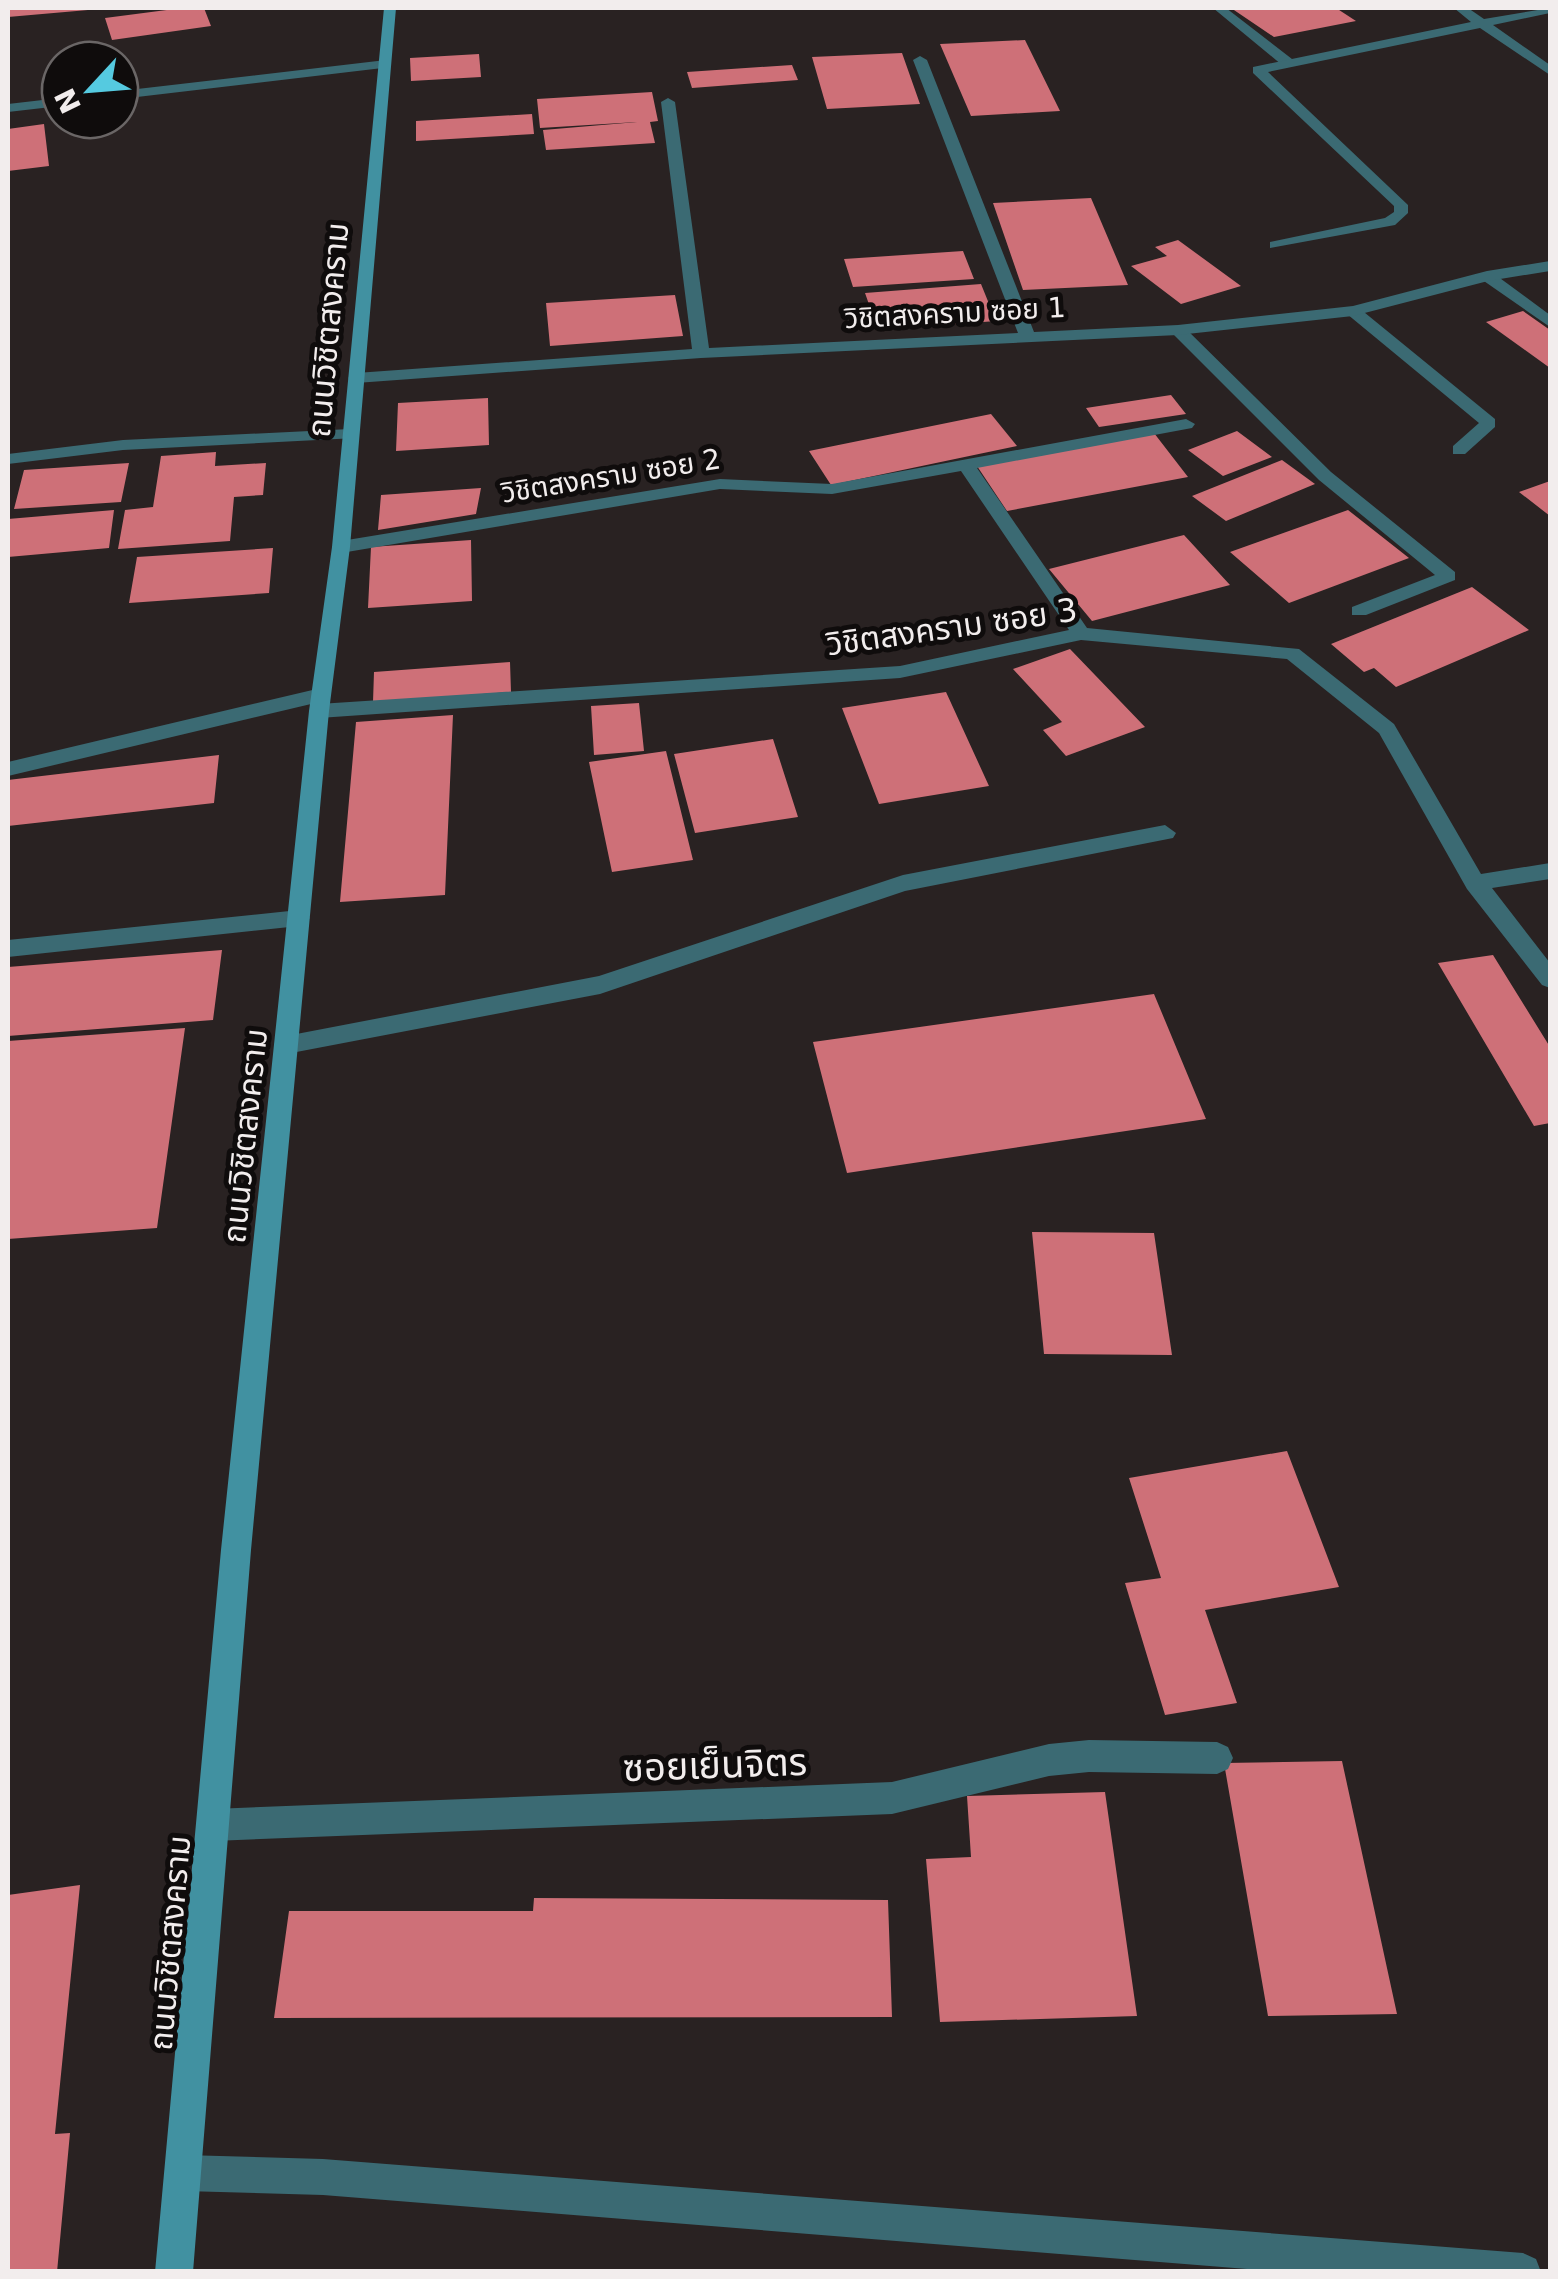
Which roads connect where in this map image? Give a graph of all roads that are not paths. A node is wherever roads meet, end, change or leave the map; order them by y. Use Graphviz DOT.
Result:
graph roads {
  1 [pos="390,8"];
  2 [pos="1219,8"];
  3 [pos="1460,8"];
  4 [pos="1550,10"];
  5 [pos="1484,23"];
  6 [pos="920,60"];
  7 [pos="1287,62"];
  8 [pos="386,64"];
  9 [pos="1550,71"];
  10 [pos="140,93"];
  11 [pos="668,102"];
  12 [pos="40,104"];
  13 [pos="8,108"];
  14 [pos="1275,244"];
  15 [pos="1550,266"];
  16 [pos="1487,276"];
  17 [pos="1353,312"];
  18 [pos="1550,322"];
  19 [pos="1178,330"];
  20 [pos="1027,336"];
  21 [pos="701,353"];
  22 [pos="356,378"];
  23 [pos="1186,424"];
  24 [pos="350,434"];
  25 [pos="1459,450"];
  26 [pos="12,458"];
  27 [pos="965,463"];
  28 [pos="8,478"];
  29 [pos="341,547"];
  30 [pos="1359,611"];
  31 [pos="1080,634"];
  32 [pos="320,703"];
  33 [pos="8,769"];
  34 [pos="1165,832"];
  35 [pos="1550,870"];
  36 [pos="1475,883"];
  37 [pos="299,918"];
  38 [pos="8,949"];
  39 [pos="1550,979"];
  40 [pos="286,1045"];
  41 [pos="1217,1758"];
  42 [pos="213,1826"];
  43 [pos="184,2173"];
  44 [pos="174,2272"];
  45 [pos="1523,2272"];
  1 -- 8 [label="street, ถนนวิชิตสงคราม"];
  2 -- 7 [label="street"];
  3 -- 5 [label="street"];
  4 -- 5 [label="street"];
  5 -- 7 [label="street"];
  5 -- 9 [label="street"];
  6 -- 20 [label="street"];
  7 -- 14 [label="street"];
  8 -- 10 [label="street"];
  8 -- 22 [label="street, ถนนวิชิตสงคราม"];
  11 -- 21 [label="street"];
  12 -- 13 [label="street"];
  15 -- 16 [label="street, วิชิตสงคราม ซอย 1"];
  16 -- 17 [label="street, วิชิตสงคราม ซอย 1"];
  16 -- 18 [label="street"];
  17 -- 19 [label="street, วิชิตสงคราม ซอย 1"];
  17 -- 25 [label="street"];
  19 -- 20 [label="street, วิชิตสงคราม ซอย 1"];
  19 -- 30 [label="street"];
  20 -- 21 [label="street, วิชิตสงคราม ซอย 1"];
  21 -- 22 [label="street, วิชิตสงคราม ซอย 1"];
  22 -- 24 [label="street, ถนนวิชิตสงคราม"];
  23 -- 27 [label="street, วิชิตสงคราม ซอย 2"];
  24 -- 26 [label="street"];
  24 -- 29 [label="street, ถนนวิชิตสงคราม"];
  26 -- 28 [label="street"];
  27 -- 29 [label="street, วิชิตสงคราม ซอย 2"];
  27 -- 31 [label="street"];
  29 -- 32 [label="street, ถนนวิชิตสงคราม"];
  31 -- 32 [label="street, วิชิตสงคราม ซอย 3"];
  31 -- 36 [label="street, วิชิตสงคราม ซอย 3"];
  32 -- 33 [label="street, วิชิตสงคราม ซอย 3"];
  32 -- 37 [label="street, ถนนวิชิตสงคราม"];
  34 -- 40 [label="street"];
  35 -- 36 [label="street"];
  36 -- 39 [label="street, วิชิตสงคราม ซอย 3"];
  37 -- 38 [label="street"];
  37 -- 40 [label="street, ถนนวิชิตสงคราม"];
  40 -- 42 [label="street, ถนนวิชิตสงคราม"];
  41 -- 42 [label="street, ซอยเย็นจิตร"];
  42 -- 43 [label="street, ถนนวิชิตสงคราม"];
  43 -- 44 [label="street, ถนนวิชิตสงคราม"];
  43 -- 45 [label="street"];
}
